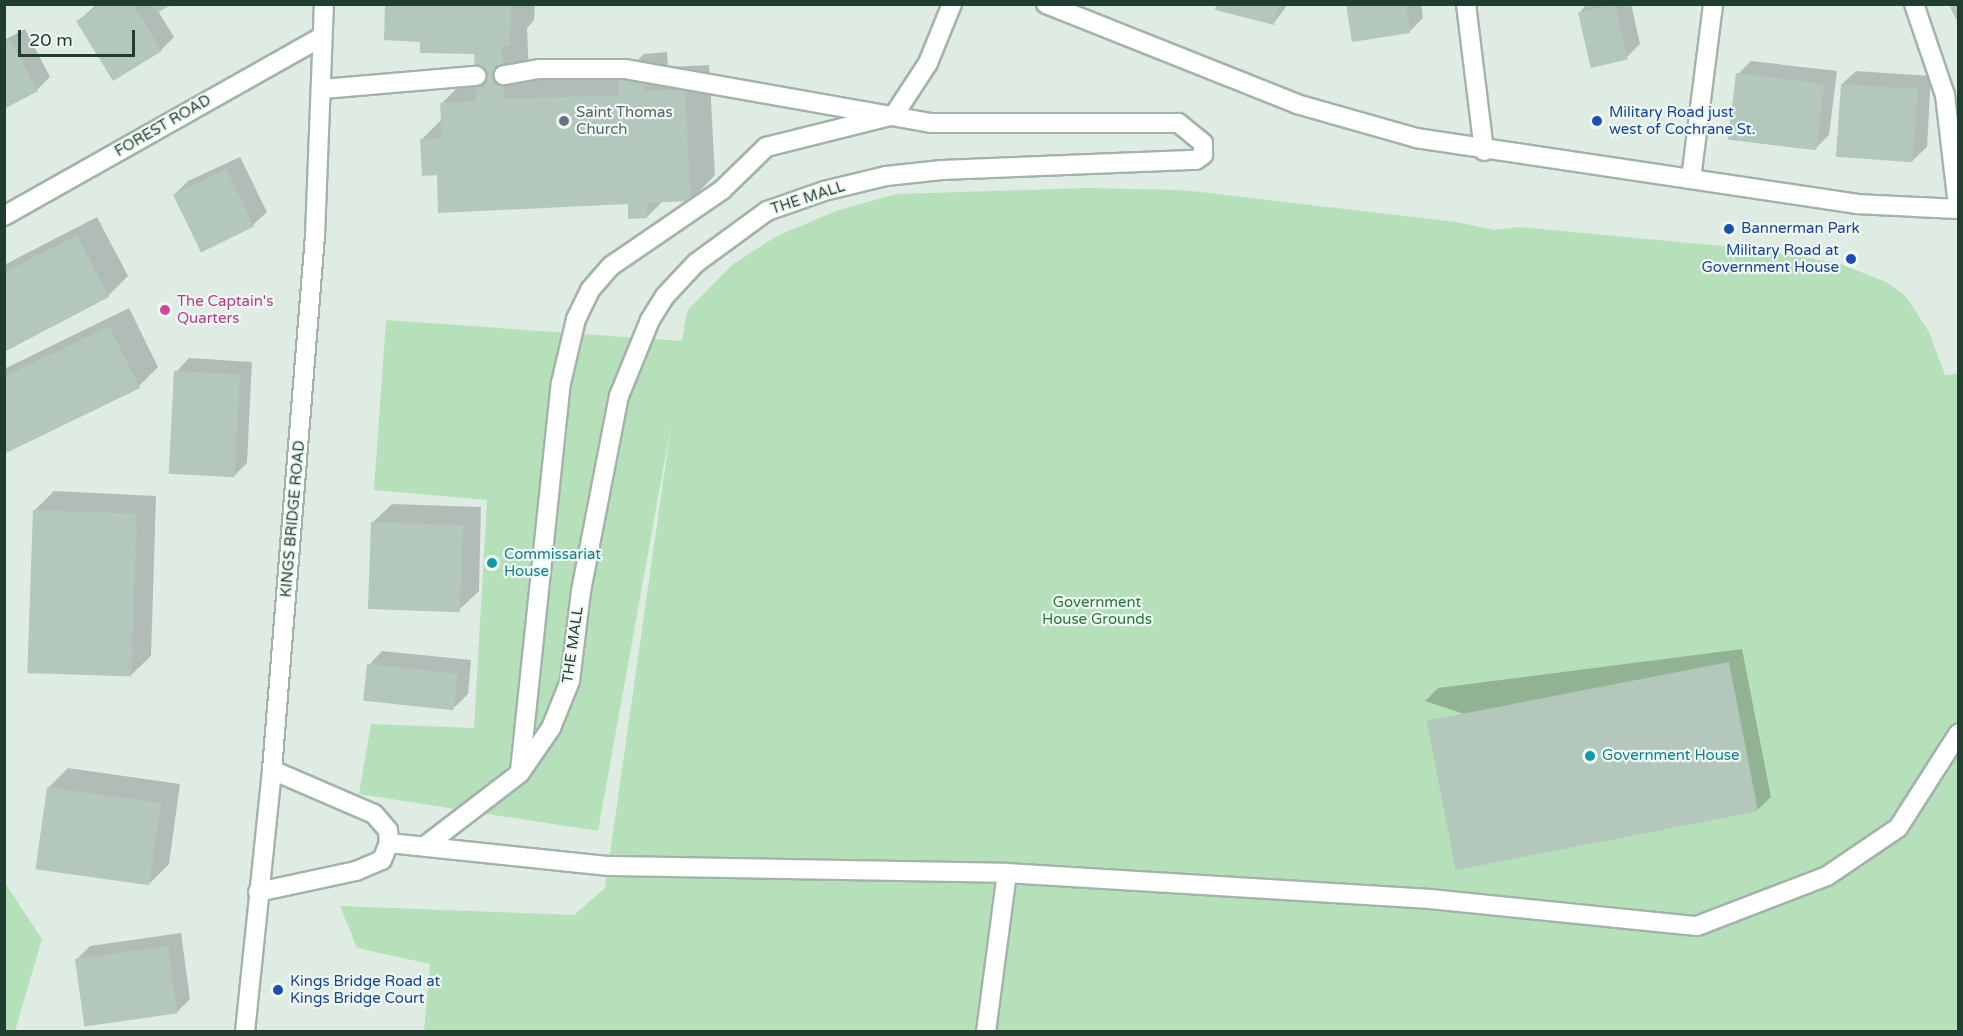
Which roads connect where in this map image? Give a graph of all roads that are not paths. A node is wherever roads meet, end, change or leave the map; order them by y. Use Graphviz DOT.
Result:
graph roads {
  1 [pos="324,4"];
  2 [pos="952,4"];
  3 [pos="1046,4"];
  4 [pos="1466,4"];
  5 [pos="1713,4"];
  6 [pos="1914,4"];
  7 [pos="322,37"];
  8 [pos="504,75"];
  9 [pos="476,76"];
  10 [pos="323,89"];
  11 [pos="894,115"];
  12 [pos="1484,151"];
  13 [pos="1691,179"];
  14 [pos="1959,207"];
  15 [pos="4,216"];
  16 [pos="1959,734"];
  17 [pos="272,770"];
  18 [pos="520,773"];
  19 [pos="389,843"];
  20 [pos="425,846"];
  21 [pos="1007,873"];
  22 [pos="258,892"];
  23 [pos="245,1032"];
  24 [pos="986,1032"];
  1 -- 7 [label="main road, KINGS BRIDGE ROAD"];
  2 -- 11 [label="main road"];
  3 -- 12 [label="main road"];
  4 -- 12 [label="main road"];
  5 -- 13 [label="main road"];
  6 -- 14 [label="main road"];
  7 -- 10 [label="main road, KINGS BRIDGE ROAD"];
  7 -- 15 [label="main road, FOREST ROAD"];
  8 -- 11 [label="main road"];
  9 -- 10 [label="main road"];
  10 -- 17 [label="main road, KINGS BRIDGE ROAD"];
  11 -- 18 [label="main road"];
  11 -- 18 [label="main road, THE MALL"];
  12 -- 13 [label="main road"];
  13 -- 14 [label="main road"];
  16 -- 21 [label="main road"];
  17 -- 19 [label="main road"];
  17 -- 22 [label="main road, KINGS BRIDGE ROAD"];
  18 -- 20 [label="main road, THE MALL"];
  19 -- 20 [label="main road"];
  19 -- 22 [label="main road"];
  20 -- 21 [label="main road"];
  21 -- 24 [label="main road"];
  22 -- 23 [label="main road, KINGS BRIDGE ROAD"];
}
